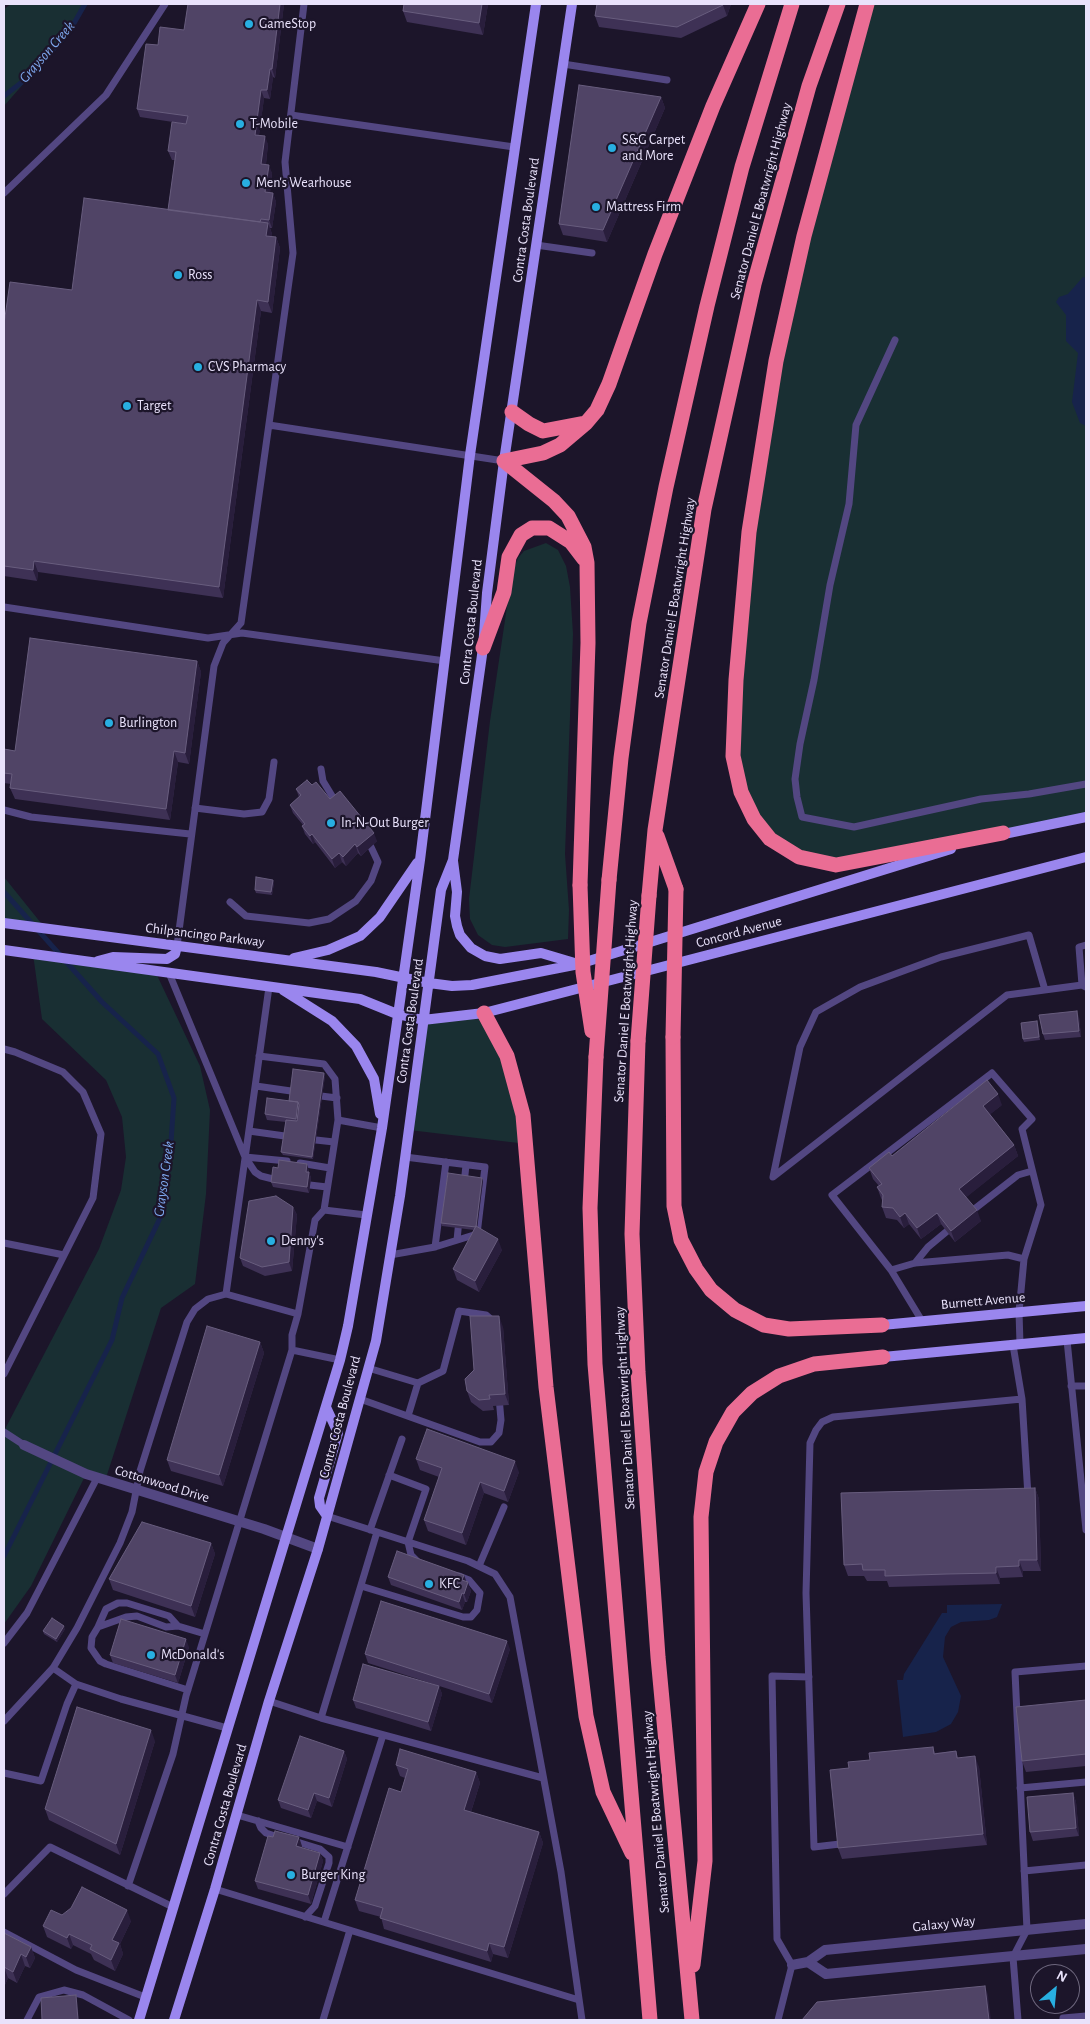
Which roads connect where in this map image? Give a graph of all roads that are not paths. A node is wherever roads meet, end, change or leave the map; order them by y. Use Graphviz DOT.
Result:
graph roads {
  1 [pos="165,4"];
  2 [pos="304,4"];
  3 [pos="536,4"];
  4 [pos="572,4"];
  5 [pos="758,4"];
  6 [pos="792,4"];
  7 [pos="838,4"];
  8 [pos="867,4"];
  9 [pos="563,64"];
  10 [pos="667,80"];
  11 [pos="291,115"];
  12 [pos="514,148"];
  13 [pos="4,193"];
  14 [pos="536,245"];
  15 [pos="592,253"];
  16 [pos="895,340"];
  17 [pos="512,412"];
  18 [pos="586,423"];
  19 [pos="269,425"];
  20 [pos="470,455"];
  21 [pos="504,461"];
  22 [pos="587,563"];
  23 [pos="4,607"];
  24 [pos="230,634"];
  25 [pos="483,648"];
  26 [pos="445,660"];
  27 [pos="274,762"];
  28 [pos="321,769"];
  29 [pos="1086,784"];
  30 [pos="337,804"];
  31 [pos="194,808"];
  32 [pos="4,810"];
  33 [pos="1086,817"];
  34 [pos="655,830"];
  35 [pos="190,834"];
  36 [pos="1003,834"];
  37 [pos="371,847"];
  38 [pos="1086,856"];
  39 [pos="420,860"];
  40 [pos="453,860"];
  41 [pos="230,902"];
  42 [pos="4,923"];
  43 [pos="1086,945"];
  44 [pos="177,946"];
  45 [pos="4,950"];
  46 [pos="286,960"];
  47 [pos="92,962"];
  48 [pos="578,964"];
  49 [pos="169,973"];
  50 [pos="401,978"];
  51 [pos="429,983"];
  52 [pos="1084,986"];
  53 [pos="269,987"];
  54 [pos="280,988"];
  55 [pos="1045,990"];
  56 [pos="484,1013"];
  57 [pos="397,1014"];
  58 [pos="424,1020"];
  59 [pos="4,1049"];
  60 [pos="260,1056"];
  61 [pos="596,1057"];
  62 [pos="256,1086"];
  63 [pos="337,1098"];
  64 [pos="338,1120"];
  65 [pos="382,1128"];
  66 [pos="249,1131"];
  67 [pos="334,1142"];
  68 [pos="245,1157"];
  69 [pos="405,1157"];
  70 [pos="446,1162"];
  71 [pos="466,1165"];
  72 [pos="330,1168"];
  73 [pos="1032,1171"];
  74 [pos="327,1187"];
  75 [pos="463,1193"];
  76 [pos="324,1210"];
  77 [pos="460,1212"];
  78 [pos="366,1215"];
  79 [pos="965,1217"];
  80 [pos="958,1223"];
  81 [pos="457,1240"];
  82 [pos="4,1243"];
  83 [pos="435,1247"];
  84 [pos="64,1255"];
  85 [pos="390,1255"];
  86 [pos="1024,1259"];
  87 [pos="914,1263"];
  88 [pos="891,1270"];
  89 [pos="226,1294"];
  90 [pos="1086,1306"];
  91 [pos="1019,1312"];
  92 [pos="298,1314"];
  93 [pos="922,1321"];
  94 [pos="882,1325"];
  95 [pos="494,1331"];
  96 [pos="1086,1338"];
  97 [pos="1067,1340"];
  98 [pos="1017,1344"];
  99 [pos="292,1350"];
  100 [pos="883,1357"];
  101 [pos="340,1360"];
  102 [pos="368,1368"];
  103 [pos="4,1374"];
  104 [pos="418,1383"];
  105 [pos="1072,1386"];
  106 [pos="1086,1386"];
  107 [pos="499,1390"];
  108 [pos="1022,1399"];
  109 [pos="360,1400"];
  110 [pos="326,1406"];
  111 [pos="408,1416"];
  112 [pos="4,1432"];
  113 [pos="402,1439"];
  114 [pos="24,1445"];
  115 [pos="389,1475"];
  116 [pos="97,1478"];
  117 [pos="138,1490"];
  118 [pos="1028,1499"];
  119 [pos="504,1507"];
  120 [pos="327,1516"];
  121 [pos="239,1521"];
  122 [pos="1086,1530"];
  123 [pos="373,1531"];
  124 [pos="285,1537"];
  125 [pos="408,1542"];
  126 [pos="318,1549"];
  127 [pos="425,1564"];
  128 [pos="479,1566"];
  129 [pos="452,1574"];
  130 [pos="361,1586"];
  131 [pos="178,1626"];
  132 [pos="98,1627"];
  133 [pos="205,1634"];
  134 [pos="4,1643"];
  135 [pos="1086,1666"];
  136 [pos="53,1668"];
  137 [pos="809,1677"];
  138 [pos="76,1684"];
  139 [pos="188,1690"];
  140 [pos="269,1701"];
  141 [pos="183,1715"];
  142 [pos="321,1718"];
  143 [pos="4,1721"];
  144 [pos="227,1728"];
  145 [pos="383,1735"];
  146 [pos="4,1773"];
  147 [pos="543,1778"];
  148 [pos="1086,1782"];
  149 [pos="1020,1788"];
  150 [pos="237,1815"];
  151 [pos="258,1821"];
  152 [pos="840,1844"];
  153 [pos="348,1847"];
  154 [pos="636,1862"];
  155 [pos="1086,1865"];
  156 [pos="1024,1871"];
  157 [pos="128,1886"];
  158 [pos="215,1889"];
  159 [pos="4,1894"];
  160 [pos="173,1907"];
  161 [pos="306,1917"];
  162 [pos="324,1922"];
  163 [pos="1086,1924"];
  164 [pos="350,1930"];
  165 [pos="1027,1930"];
  166 [pos="4,1932"];
  167 [pos="1086,1949"];
  168 [pos="1013,1957"];
  169 [pos="808,1962"];
  170 [pos="792,1965"];
  171 [pos="690,1996"];
  172 [pos="145,1997"];
  173 [pos="579,2000"];
  174 [pos="1086,2016"];
  175 [pos="27,2020"];
  176 [pos="129,2020"];
  177 [pos="139,2020"];
  178 [pos="174,2020"];
  179 [pos="323,2020"];
  180 [pos="582,2020"];
  181 [pos="650,2020"];
  182 [pos="692,2020"];
  183 [pos="778,2020"];
  184 [pos="1018,2020"];
  185 [pos="1063,2020"];
  1 -- 13 [label="lane"];
  2 -- 11 [label="lane"];
  3 -- 12 [label="main road, Contra Costa Boulevard"];
  4 -- 9 [label="main road, Contra Costa Boulevard"];
  5 -- 18 [label="highway"];
  6 -- 61 [label="highway, Senator Daniel E Boatwright Highway, bridge"];
  7 -- 34 [label="highway, Senator Daniel E Boatwright Highway"];
  8 -- 36 [label="highway"];
  9 -- 10 [label="lane"];
  9 -- 14 [label="main road, Contra Costa Boulevard"];
  11 -- 12 [label="lane"];
  11 -- 19 [label="lane"];
  12 -- 20 [label="main road, Contra Costa Boulevard"];
  14 -- 15 [label="lane"];
  14 -- 17 [label="main road, Contra Costa Boulevard"];
  16 -- 29 [label="lane"];
  17 -- 18 [label="highway"];
  17 -- 21 [label="main road, Contra Costa Boulevard"];
  18 -- 21 [label="highway"];
  19 -- 20 [label="lane"];
  19 -- 24 [label="lane"];
  20 -- 21 [label="lane"];
  20 -- 26 [label="main road, Contra Costa Boulevard"];
  21 -- 22 [label="highway"];
  21 -- 25 [label="main road, Contra Costa Boulevard"];
  22 -- 25 [label="highway"];
  22 -- 61 [label="highway, bridge"];
  23 -- 24 [label="lane"];
  24 -- 26 [label="lane"];
  24 -- 31 [label="lane"];
  25 -- 40 [label="main road, Contra Costa Boulevard"];
  26 -- 39 [label="main road, Contra Costa Boulevard"];
  27 -- 31 [label="lane"];
  28 -- 30 [label="lane"];
  31 -- 35 [label="lane"];
  32 -- 35 [label="lane"];
  33 -- 36 [label="main road, Concord Avenue"];
  34 -- 94 [label="highway, bridge"];
  34 -- 171 [label="highway, Senator Daniel E Boatwright Highway, bridge"];
  35 -- 44 [label="lane"];
  36 -- 48 [label="main road, Concord Avenue"];
  37 -- 41 [label="lane"];
  38 -- 56 [label="main road, Concord Avenue"];
  39 -- 46 [label="main road"];
  39 -- 50 [label="main road, Contra Costa Boulevard"];
  40 -- 48 [label="main road"];
  40 -- 51 [label="main road, Contra Costa Boulevard"];
  42 -- 44 [label="main road, Chilpancingo Parkway"];
  43 -- 52 [label="lane"];
  44 -- 46 [label="main road, Chilpancingo Parkway"];
  44 -- 47 [label="main road"];
  45 -- 47 [label="main road"];
  46 -- 50 [label="main road, Chilpancingo Parkway"];
  47 -- 49 [label="main road"];
  48 -- 51 [label="main road, Concord Avenue"];
  49 -- 53 [label="main road"];
  49 -- 68 [label="lane"];
  50 -- 51 [label="main road, Concord Avenue"];
  50 -- 57 [label="main road, Contra Costa Boulevard"];
  51 -- 58 [label="main road, Contra Costa Boulevard"];
  52 -- 55 [label="lane"];
  53 -- 54 [label="main road"];
  53 -- 60 [label="lane"];
  54 -- 57 [label="main road"];
  54 -- 65 [label="main road"];
  55 -- 55 [label="lane"];
  56 -- 58 [label="main road, Concord Avenue"];
  56 -- 154 [label="highway"];
  57 -- 58 [label="main road, Concord Avenue"];
  57 -- 65 [label="main road, Contra Costa Boulevard"];
  58 -- 69 [label="main road, Contra Costa Boulevard"];
  59 -- 84 [label="lane"];
  60 -- 62 [label="lane"];
  60 -- 63 [label="lane"];
  61 -- 154 [label="highway, Senator Daniel E Boatwright Highway"];
  62 -- 63 [label="lane"];
  62 -- 66 [label="lane"];
  63 -- 64 [label="lane"];
  64 -- 65 [label="lane"];
  64 -- 67 [label="lane"];
  65 -- 78 [label="main road, Contra Costa Boulevard"];
  66 -- 67 [label="lane"];
  66 -- 68 [label="lane"];
  67 -- 72 [label="lane"];
  68 -- 72 [label="lane"];
  68 -- 74 [label="lane"];
  68 -- 89 [label="lane"];
  69 -- 70 [label="lane"];
  69 -- 85 [label="main road, Contra Costa Boulevard"];
  70 -- 71 [label="lane"];
  70 -- 83 [label="lane"];
  71 -- 75 [label="lane"];
  71 -- 81 [label="lane"];
  72 -- 74 [label="lane"];
  73 -- 79 [label="lane"];
  73 -- 86 [label="lane"];
  73 -- 88 [label="lane"];
  74 -- 76 [label="lane"];
  76 -- 78 [label="lane"];
  76 -- 92 [label="lane"];
  77 -- 81 [label="lane"];
  78 -- 101 [label="main road, Contra Costa Boulevard"];
  80 -- 87 [label="lane"];
  81 -- 83 [label="lane"];
  82 -- 84 [label="lane"];
  83 -- 85 [label="lane"];
  84 -- 103 [label="lane"];
  85 -- 102 [label="main road, Contra Costa Boulevard"];
  86 -- 87 [label="lane"];
  86 -- 91 [label="lane"];
  87 -- 88 [label="lane"];
  88 -- 93 [label="lane"];
  89 -- 92 [label="lane"];
  89 -- 117 [label="lane"];
  90 -- 91 [label="main road, Burnett Avenue"];
  91 -- 93 [label="main road, Burnett Avenue"];
  91 -- 98 [label="lane"];
  92 -- 99 [label="lane"];
  93 -- 94 [label="main road, Burnett Avenue"];
  95 -- 104 [label="lane"];
  96 -- 97 [label="main road"];
  97 -- 98 [label="main road"];
  97 -- 105 [label="lane"];
  98 -- 100 [label="main road"];
  98 -- 108 [label="lane"];
  99 -- 101 [label="lane"];
  99 -- 121 [label="lane"];
  100 -- 171 [label="highway"];
  101 -- 110 [label="main road, Contra Costa Boulevard"];
  102 -- 104 [label="lane"];
  102 -- 109 [label="main road, Contra Costa Boulevard"];
  104 -- 111 [label="lane"];
  105 -- 106 [label="lane"];
  105 -- 122 [label="lane"];
  107 -- 111 [label="lane"];
  108 -- 118 [label="lane"];
  108 -- 137 [label="lane"];
  109 -- 111 [label="lane"];
  109 -- 120 [label="main road, Contra Costa Boulevard"];
  110 -- 120 [label="main road"];
  110 -- 124 [label="main road, Contra Costa Boulevard"];
  112 -- 114 [label="lane, Cottonwood Drive"];
  113 -- 115 [label="lane"];
  114 -- 116 [label="street, Cottonwood Drive"];
  115 -- 123 [label="lane"];
  115 -- 125 [label="lane"];
  116 -- 117 [label="street, Cottonwood Drive"];
  116 -- 134 [label="lane"];
  117 -- 121 [label="street, Cottonwood Drive"];
  117 -- 136 [label="lane"];
  119 -- 128 [label="lane"];
  120 -- 123 [label="lane"];
  120 -- 126 [label="main road, Contra Costa Boulevard"];
  121 -- 124 [label="street, Cottonwood Drive"];
  121 -- 133 [label="lane"];
  123 -- 125 [label="lane"];
  123 -- 130 [label="lane"];
  124 -- 126 [label="street, Cottonwood Drive"];
  124 -- 144 [label="main road, Contra Costa Boulevard"];
  125 -- 127 [label="lane"];
  125 -- 128 [label="lane"];
  126 -- 140 [label="main road, Contra Costa Boulevard"];
  128 -- 147 [label="lane"];
  129 -- 130 [label="lane"];
  130 -- 142 [label="lane"];
  131 -- 132 [label="lane"];
  131 -- 132 [label="lane"];
  131 -- 133 [label="lane"];
  132 -- 139 [label="lane"];
  133 -- 139 [label="lane"];
  135 -- 149 [label="lane"];
  136 -- 138 [label="lane"];
  136 -- 143 [label="lane"];
  137 -- 152 [label="lane"];
  137 -- 170 [label="lane"];
  138 -- 141 [label="lane"];
  138 -- 146 [label="lane"];
  139 -- 141 [label="lane"];
  140 -- 142 [label="lane"];
  140 -- 150 [label="main road, Contra Costa Boulevard"];
  141 -- 144 [label="lane"];
  141 -- 157 [label="lane"];
  142 -- 145 [label="lane"];
  144 -- 160 [label="main road, Contra Costa Boulevard"];
  145 -- 147 [label="lane"];
  145 -- 153 [label="lane"];
  147 -- 173 [label="lane"];
  148 -- 149 [label="lane"];
  149 -- 156 [label="lane"];
  150 -- 151 [label="lane"];
  150 -- 158 [label="main road, Contra Costa Boulevard"];
  151 -- 153 [label="lane"];
  151 -- 161 [label="lane"];
  153 -- 162 [label="lane"];
  154 -- 181 [label="highway, Senator Daniel E Boatwright Highway"];
  155 -- 156 [label="lane"];
  156 -- 165 [label="lane"];
  157 -- 159 [label="lane"];
  157 -- 160 [label="lane"];
  158 -- 161 [label="lane"];
  158 -- 178 [label="main road, Contra Costa Boulevard"];
  160 -- 172 [label="main road, Contra Costa Boulevard"];
  161 -- 162 [label="lane"];
  162 -- 164 [label="lane"];
  163 -- 165 [label="street, Galaxy Way"];
  164 -- 173 [label="lane"];
  164 -- 179 [label="lane"];
  165 -- 168 [label="lane"];
  165 -- 169 [label="street, Galaxy Way"];
  166 -- 172 [label="lane"];
  167 -- 168 [label="street"];
  168 -- 169 [label="street"];
  168 -- 184 [label="lane"];
  169 -- 170 [label="street, Galaxy Way"];
  170 -- 183 [label="lane"];
  171 -- 182 [label="highway, Senator Daniel E Boatwright Highway"];
  172 -- 177 [label="main road, Contra Costa Boulevard"];
  173 -- 180 [label="lane"];
  174 -- 185 [label="lane"];
  175 -- 176 [label="lane"];
}
